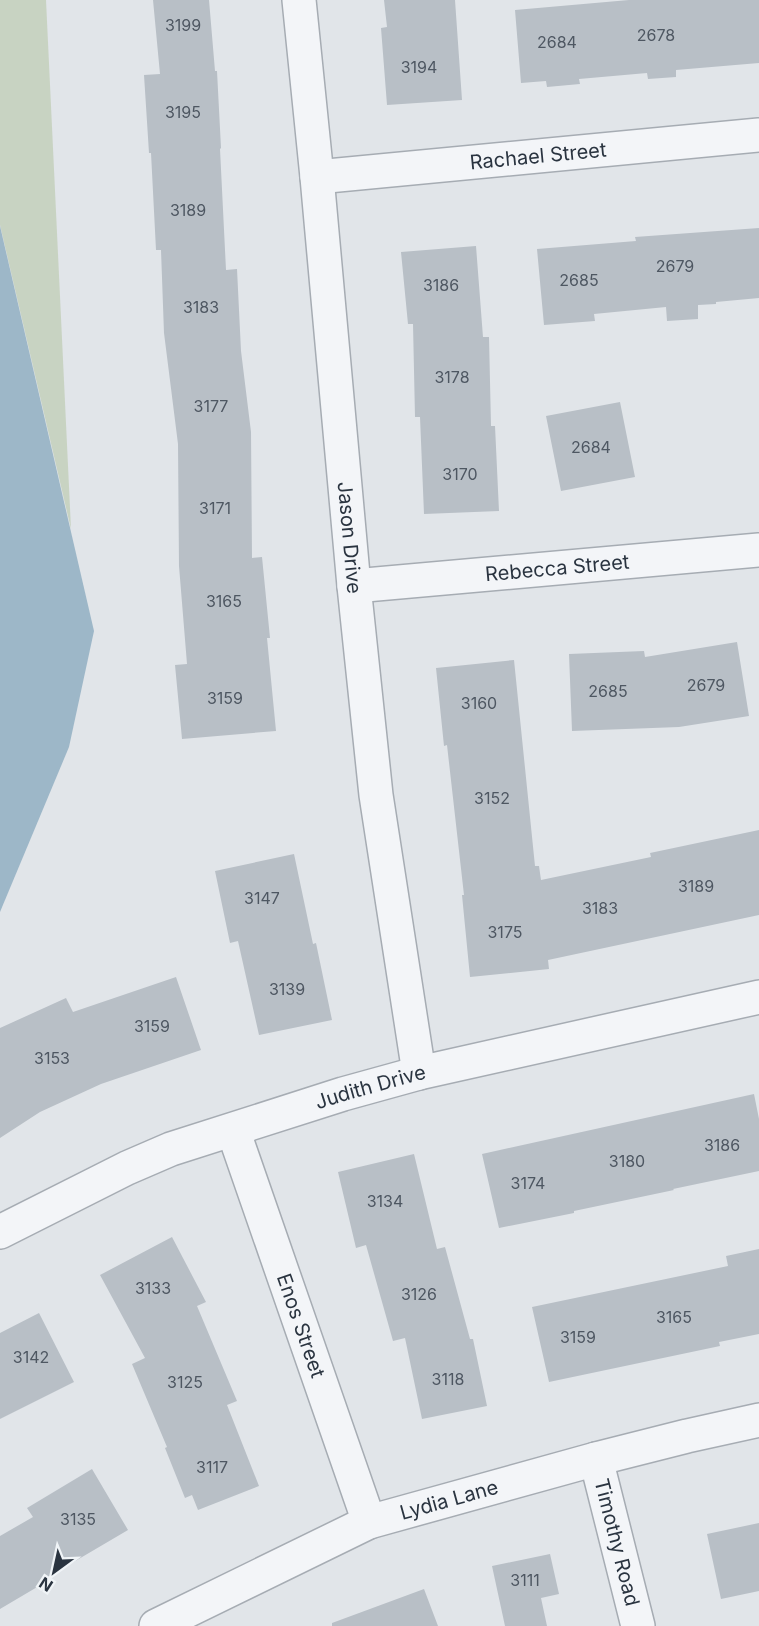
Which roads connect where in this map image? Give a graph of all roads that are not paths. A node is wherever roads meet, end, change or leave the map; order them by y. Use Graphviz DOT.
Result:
graph roads {
  1 [pos="299,0"];
  2 [pos="759,135"];
  3 [pos="317,177"];
  4 [pos="759,550"];
  5 [pos="354,586"];
  6 [pos="759,996"];
  7 [pos="419,1073"];
  8 [pos="233,1130"];
  9 [pos="0,1232"];
  10 [pos="759,1420"];
  11 [pos="596,1459"];
  12 [pos="369,1522"];
  13 [pos="156,1626"];
  14 [pos="638,1626"];
  1 -- 3 [label="street, Jason Drive"];
  2 -- 3 [label="street, Rachael Street"];
  3 -- 5 [label="street, Jason Drive"];
  4 -- 5 [label="street, Rebecca Street"];
  5 -- 7 [label="street, Jason Drive"];
  6 -- 7 [label="street, Judith Drive"];
  7 -- 8 [label="street, Judith Drive"];
  8 -- 9 [label="street, Judith Drive"];
  8 -- 12 [label="street, Enos Street"];
  10 -- 11 [label="street, Lydia Lane"];
  11 -- 12 [label="street, Lydia Lane"];
  11 -- 14 [label="street, Timothy Road"];
  12 -- 13 [label="street, Lydia Lane"];
}
